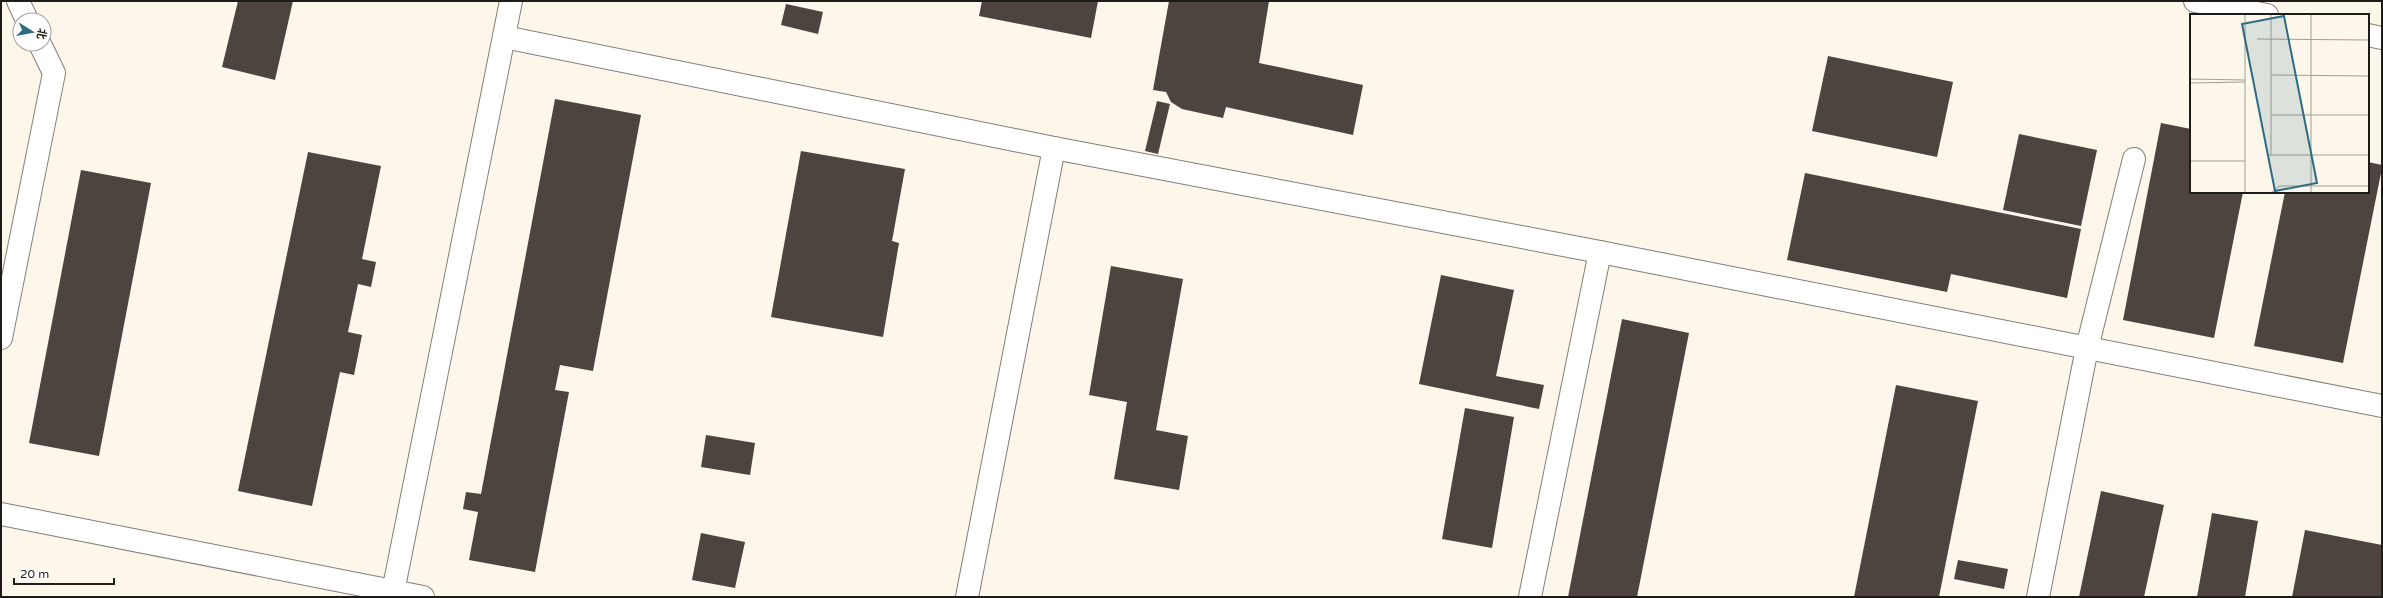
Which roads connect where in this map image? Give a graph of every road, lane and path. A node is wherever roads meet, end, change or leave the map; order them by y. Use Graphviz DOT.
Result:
graph roads {
  1 [pos="18,1"];
  2 [pos="511,1"];
  3 [pos="2195,1"];
  4 [pos="23,12"];
  5 [pos="2261,14"];
  6 [pos="2369,35"];
  7 [pos="504,37"];
  8 [pos="2382,38"];
  9 [pos="44,52"];
  10 [pos="1054,148"];
  11 [pos="2134,159"];
  12 [pos="1600,252"];
  13 [pos="1,338"];
  14 [pos="2087,348"];
  15 [pos="2382,406"];
  16 [pos="1,514"];
  17 [pos="393,594"];
  18 [pos="423,597"];
  19 [pos="967,597"];
  20 [pos="1530,597"];
  21 [pos="2038,597"];
  1 -- 4 [label="street"];
  2 -- 7 [label="street"];
  3 -- 5 [label="street"];
  6 -- 8 [label="street"];
  7 -- 10 [label="street"];
  7 -- 17 [label="street"];
  9 -- 13 [label="street"];
  10 -- 12 [label="street"];
  10 -- 19 [label="street"];
  11 -- 14 [label="street"];
  12 -- 14 [label="street"];
  12 -- 20 [label="street"];
  14 -- 15 [label="street"];
  14 -- 21 [label="street"];
  16 -- 17 [label="street"];
  17 -- 18 [label="street"];
}
